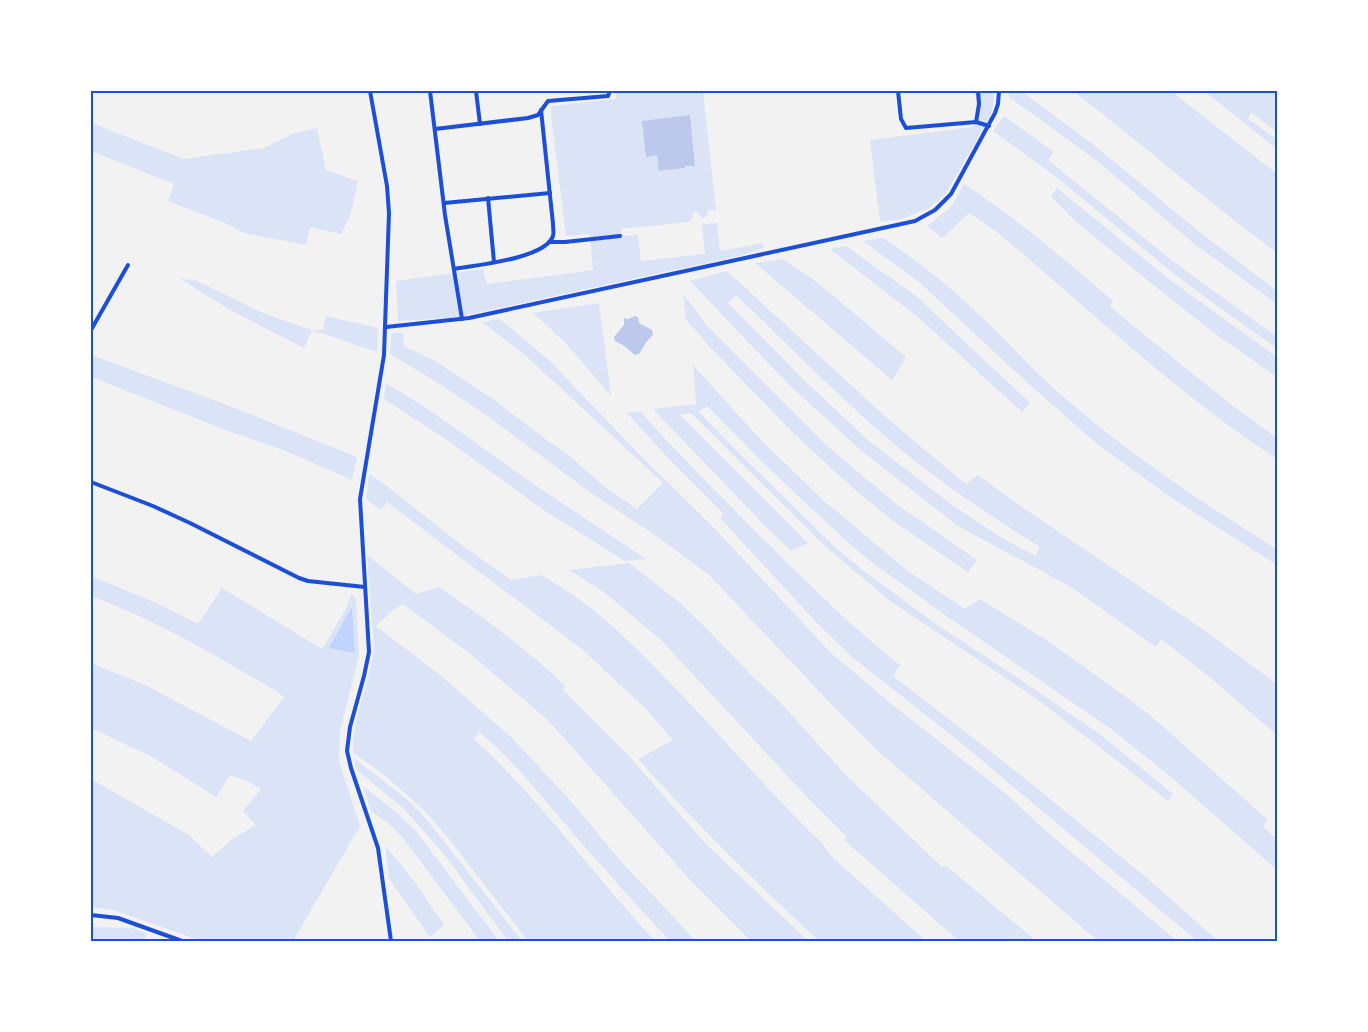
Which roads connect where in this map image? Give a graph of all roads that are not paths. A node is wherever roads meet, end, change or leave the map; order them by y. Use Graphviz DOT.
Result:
graph roads {
  1 [pos="370,91"];
  2 [pos="430,91"];
  3 [pos="476,91"];
  4 [pos="580,91"];
  5 [pos="610,91"];
  6 [pos="898,91"];
  7 [pos="978,91"];
  8 [pos="999,91"];
  9 [pos="580,98"];
  10 [pos="541,110"];
  11 [pos="976,122"];
  12 [pos="480,124"];
  13 [pos="989,126"];
  14 [pos="435,129"];
  15 [pos="550,193"];
  16 [pos="488,198"];
  17 [pos="444,203"];
  18 [pos="620,236"];
  19 [pos="549,242"];
  20 [pos="494,262"];
  21 [pos="128,266"];
  22 [pos="454,269"];
  23 [pos="462,319"];
  24 [pos="386,328"];
  25 [pos="91,330"];
  26 [pos="91,482"];
  27 [pos="365,587"];
  28 [pos="91,916"];
  29 [pos="182,941"];
  30 [pos="391,941"];
  1 -- 24 [label="street"];
  2 -- 14 [label="street"];
  3 -- 12 [label="street"];
  4 -- 9 [label="street"];
  5 -- 9 [label="street"];
  6 -- 11 [label="street"];
  7 -- 11 [label="street"];
  8 -- 13 [label="street"];
  9 -- 10 [label="street"];
  10 -- 12 [label="street"];
  10 -- 15 [label="street"];
  11 -- 13 [label="street"];
  12 -- 14 [label="street"];
  13 -- 23 [label="street"];
  14 -- 17 [label="street"];
  15 -- 16 [label="street"];
  15 -- 19 [label="street"];
  16 -- 17 [label="street"];
  16 -- 20 [label="street"];
  17 -- 22 [label="street"];
  18 -- 19 [label="street"];
  19 -- 20 [label="street"];
  20 -- 22 [label="street"];
  21 -- 25 [label="street"];
  22 -- 23 [label="street"];
  23 -- 24 [label="street"];
  24 -- 27 [label="street"];
  26 -- 27 [label="street"];
  27 -- 30 [label="street"];
  28 -- 29 [label="street"];
}
